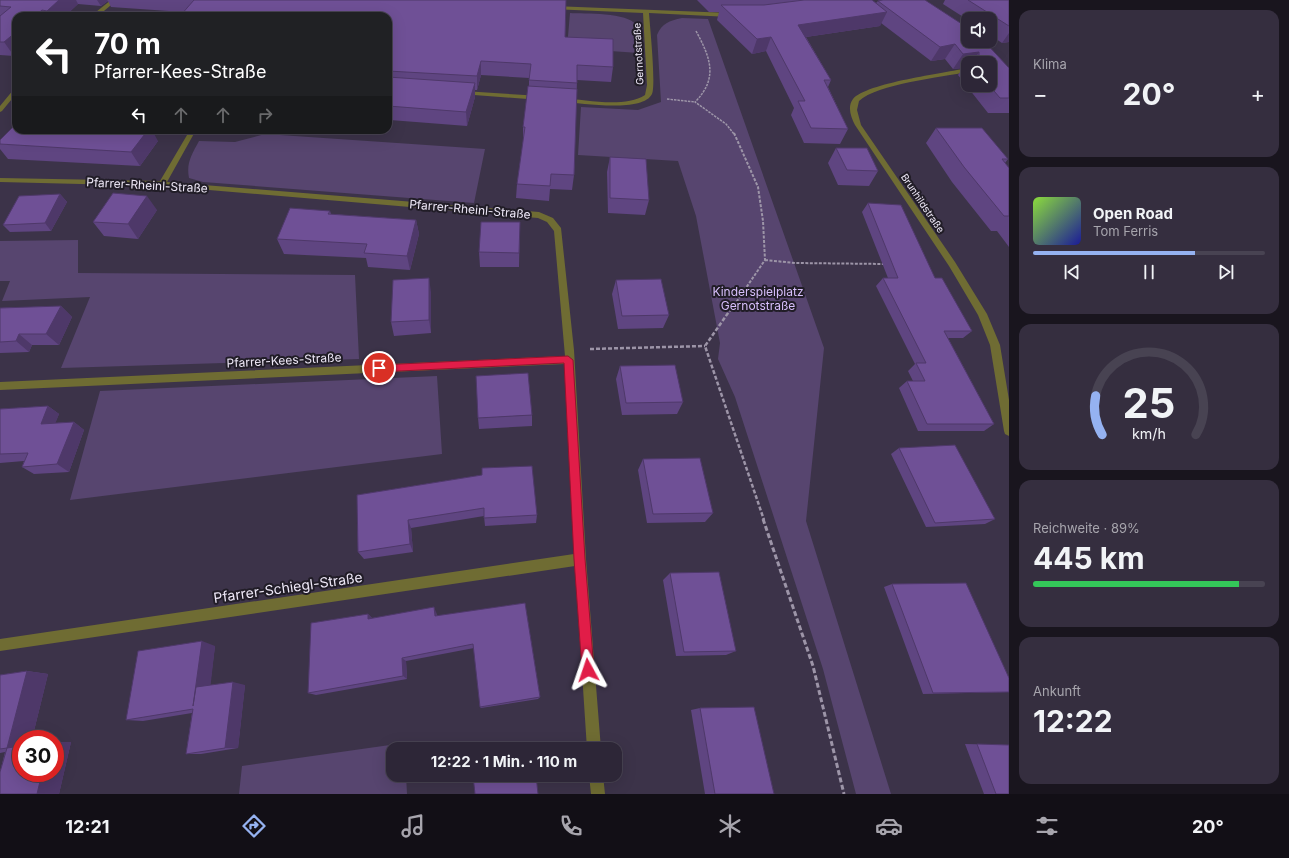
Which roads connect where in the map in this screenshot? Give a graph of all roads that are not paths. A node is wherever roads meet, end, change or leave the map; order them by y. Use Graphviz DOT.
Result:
graph roads {
  1 [pos="114,0"];
  2 [pos="549,8"];
  3 [pos="99,12"];
  4 [pos="646,13"];
  5 [pos="738,15"];
  6 [pos="961,72"];
  7 [pos="452,92"];
  8 [pos="12,95"];
  9 [pos="548,98"];
  10 [pos="556,99"];
  11 [pos="0,110"];
  12 [pos="191,134"];
  13 [pos="0,180"];
  14 [pos="162,184"];
  15 [pos="569,355"];
  16 [pos="0,386"];
  17 [pos="1009,431"];
  18 [pos="580,559"];
  19 [pos="0,645"];
  20 [pos="593,742"];
  21 [pos="597,782"];
  22 [pos="598,794"];
  1 -- 3 [label="street"];
  2 -- 4 [label="street"];
  4 -- 5 [label="street"];
  4 -- 10 [label="street, Gernotstraße"];
  6 -- 17 [label="street, Brunhildstraße"];
  7 -- 9 [label="street"];
  8 -- 11 [label="street"];
  12 -- 14 [label="street"];
  13 -- 14 [label="street, Pfarrer-Rheinl-Straße"];
  14 -- 15 [label="street, Pfarrer-Rheinl-Straße"];
  15 -- 16 [label="street, Pfarrer-Kees-Straße"];
  15 -- 18 [label="street, Pfarrer-Rheinl-Straße"];
  18 -- 19 [label="street, Pfarrer-Schiegl-Straße"];
  18 -- 20 [label="street, Pfarrer-Rheinl-Straße"];
  21 -- 22 [label="street"];
}
